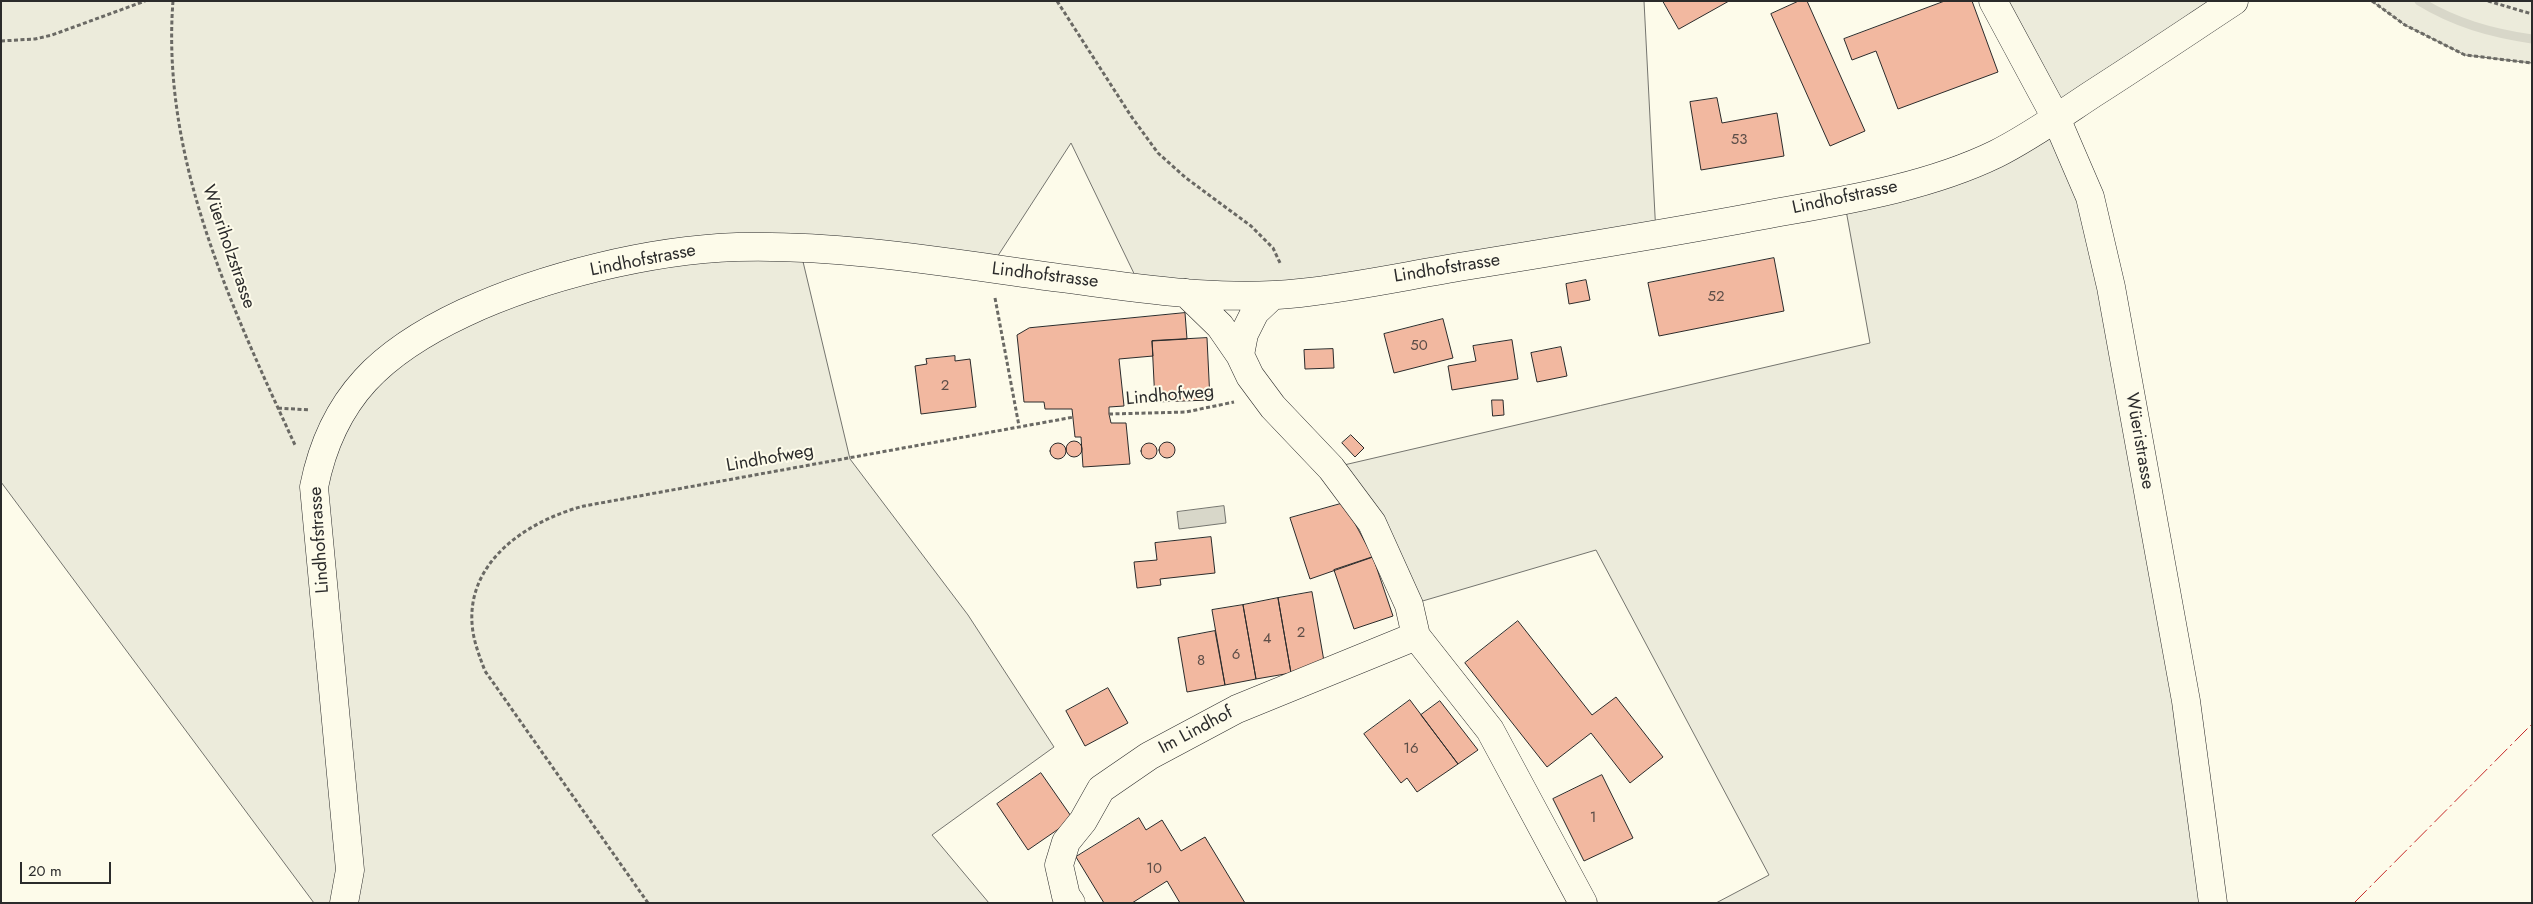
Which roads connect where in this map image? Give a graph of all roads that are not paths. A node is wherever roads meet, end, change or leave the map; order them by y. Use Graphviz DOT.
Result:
graph roads {
  1 [pos="1993,1"];
  2 [pos="2234,1"];
  3 [pos="2056,118"];
  4 [pos="1186,293"];
  5 [pos="1282,294"];
  6 [pos="1240,355"];
  7 [pos="1416,636"];
  8 [pos="344,903"];
  9 [pos="1071,903"];
  10 [pos="1583,903"];
  11 [pos="2213,903"];
  1 -- 3 [label="street, Wüeristrasse"];
  2 -- 3 [label="street, Lindhofstrasse"];
  3 -- 5 [label="street, Lindhofstrasse"];
  3 -- 11 [label="street, Wüeristrasse"];
  4 -- 5 [label="street, Lindhofstrasse"];
  4 -- 6 [label="street"];
  4 -- 8 [label="street, Lindhofstrasse"];
  5 -- 6 [label="street"];
  6 -- 7 [label="street"];
  7 -- 9 [label="street, Im Lindhof"];
  7 -- 10 [label="street"];
}
